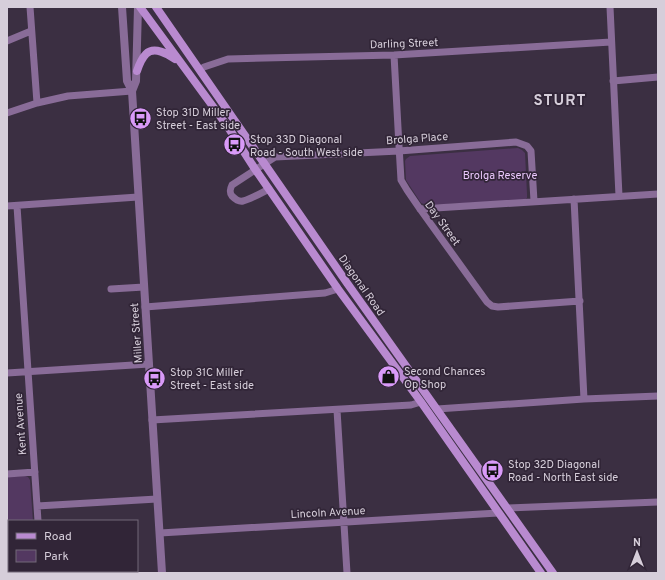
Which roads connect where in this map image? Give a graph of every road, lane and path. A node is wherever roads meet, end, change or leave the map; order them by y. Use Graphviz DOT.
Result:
graph roads {
  1 [pos="30,7"];
  2 [pos="122,7"];
  3 [pos="139,7"];
  4 [pos="156,7"];
  5 [pos="610,7"];
  6 [pos="31,31"];
  7 [pos="7,41"];
  8 [pos="611,42"];
  9 [pos="394,55"];
  10 [pos="180,62"];
  11 [pos="200,70"];
  12 [pos="136,71"];
  13 [pos="190,76"];
  14 [pos="658,77"];
  15 [pos="613,81"];
  16 [pos="132,91"];
  17 [pos="37,103"];
  18 [pos="7,113"];
  19 [pos="399,151"];
  20 [pos="264,164"];
  21 [pos="255,169"];
  22 [pos="269,189"];
  23 [pos="658,194"];
  24 [pos="619,196"];
  25 [pos="138,197"];
  26 [pos="574,199"];
  27 [pos="534,201"];
  28 [pos="7,206"];
  29 [pos="17,206"];
  30 [pos="420,209"];
  31 [pos="347,283"];
  32 [pos="144,287"];
  33 [pos="111,289"];
  34 [pos="338,289"];
  35 [pos="580,301"];
  36 [pos="145,307"];
  37 [pos="149,364"];
  38 [pos="27,372"];
  39 [pos="7,373"];
  40 [pos="658,396"];
  41 [pos="584,399"];
  42 [pos="421,402"];
  43 [pos="437,409"];
  44 [pos="337,410"];
  45 [pos="428,413"];
  46 [pos="152,420"];
  47 [pos="35,472"];
  48 [pos="7,474"];
  49 [pos="157,499"];
  50 [pos="658,502"];
  51 [pos="37,506"];
  52 [pos="507,508"];
  53 [pos="498,513"];
  54 [pos="38,520"];
  55 [pos="344,522"];
  56 [pos="160,533"];
  57 [pos="162,573"];
  58 [pos="347,573"];
  59 [pos="541,573"];
  60 [pos="553,573"];
  1 -- 6 [label="street"];
  2 -- 16 [label="street, Miller Street"];
  3 -- 10 [label="main road, Diagonal Road"];
  3 -- 12 [label="street, Miller Street"];
  4 -- 11 [label="main road, Diagonal Road"];
  5 -- 8 [label="street"];
  6 -- 7 [label="street"];
  6 -- 17 [label="street"];
  8 -- 9 [label="street, Darling Street"];
  8 -- 15 [label="street"];
  9 -- 11 [label="street, Darling Street"];
  9 -- 19 [label="street, Day Street"];
  10 -- 12 [label="main road"];
  10 -- 13 [label="main road, Diagonal Road"];
  11 -- 13 [label="main road"];
  11 -- 20 [label="main road, Diagonal Road"];
  12 -- 16 [label="street, Miller Street"];
  13 -- 21 [label="main road, Diagonal Road"];
  14 -- 15 [label="street"];
  15 -- 24 [label="street"];
  16 -- 17 [label="street"];
  16 -- 25 [label="street, Miller Street"];
  17 -- 18 [label="street"];
  19 -- 20 [label="street, Brolga Place"];
  19 -- 27 [label="street, Brolga Place"];
  19 -- 30 [label="street, Day Street"];
  20 -- 21 [label="street, Brolga Place"];
  20 -- 31 [label="main road, Diagonal Road"];
  21 -- 22 [label="main road, Diagonal Road"];
  21 -- 22 [label="street"];
  22 -- 34 [label="main road, Diagonal Road"];
  23 -- 24 [label="street"];
  24 -- 26 [label="street"];
  25 -- 29 [label="street"];
  25 -- 32 [label="street, Miller Street"];
  26 -- 27 [label="street"];
  26 -- 35 [label="street"];
  27 -- 30 [label="street"];
  28 -- 29 [label="street"];
  29 -- 38 [label="street, Kent Avenue"];
  30 -- 35 [label="street, Day Street"];
  31 -- 34 [label="main road"];
  31 -- 43 [label="main road, Diagonal Road"];
  32 -- 33 [label="street"];
  32 -- 36 [label="street, Miller Street"];
  34 -- 36 [label="street"];
  34 -- 42 [label="main road, Diagonal Road"];
  35 -- 41 [label="street"];
  36 -- 37 [label="street, Miller Street"];
  37 -- 38 [label="street"];
  37 -- 46 [label="street, Miller Street"];
  38 -- 39 [label="street"];
  38 -- 47 [label="street, Kent Avenue"];
  40 -- 41 [label="street"];
  41 -- 43 [label="street"];
  42 -- 44 [label="street"];
  42 -- 45 [label="main road, Diagonal Road"];
  43 -- 45 [label="main road"];
  43 -- 52 [label="main road, Diagonal Road"];
  44 -- 46 [label="street"];
  44 -- 55 [label="street"];
  45 -- 53 [label="main road, Diagonal Road"];
  46 -- 49 [label="street, Miller Street"];
  47 -- 48 [label="street"];
  47 -- 51 [label="street, Kent Avenue"];
  49 -- 51 [label="street"];
  49 -- 56 [label="street, Miller Street"];
  50 -- 52 [label="street"];
  51 -- 54 [label="street, Kent Avenue"];
  52 -- 53 [label="main road"];
  52 -- 60 [label="main road, Diagonal Road"];
  53 -- 55 [label="street, Lincoln Avenue"];
  53 -- 59 [label="main road, Diagonal Road"];
  55 -- 56 [label="street, Lincoln Avenue"];
  55 -- 58 [label="street"];
  56 -- 57 [label="street, Miller Street"];
}
